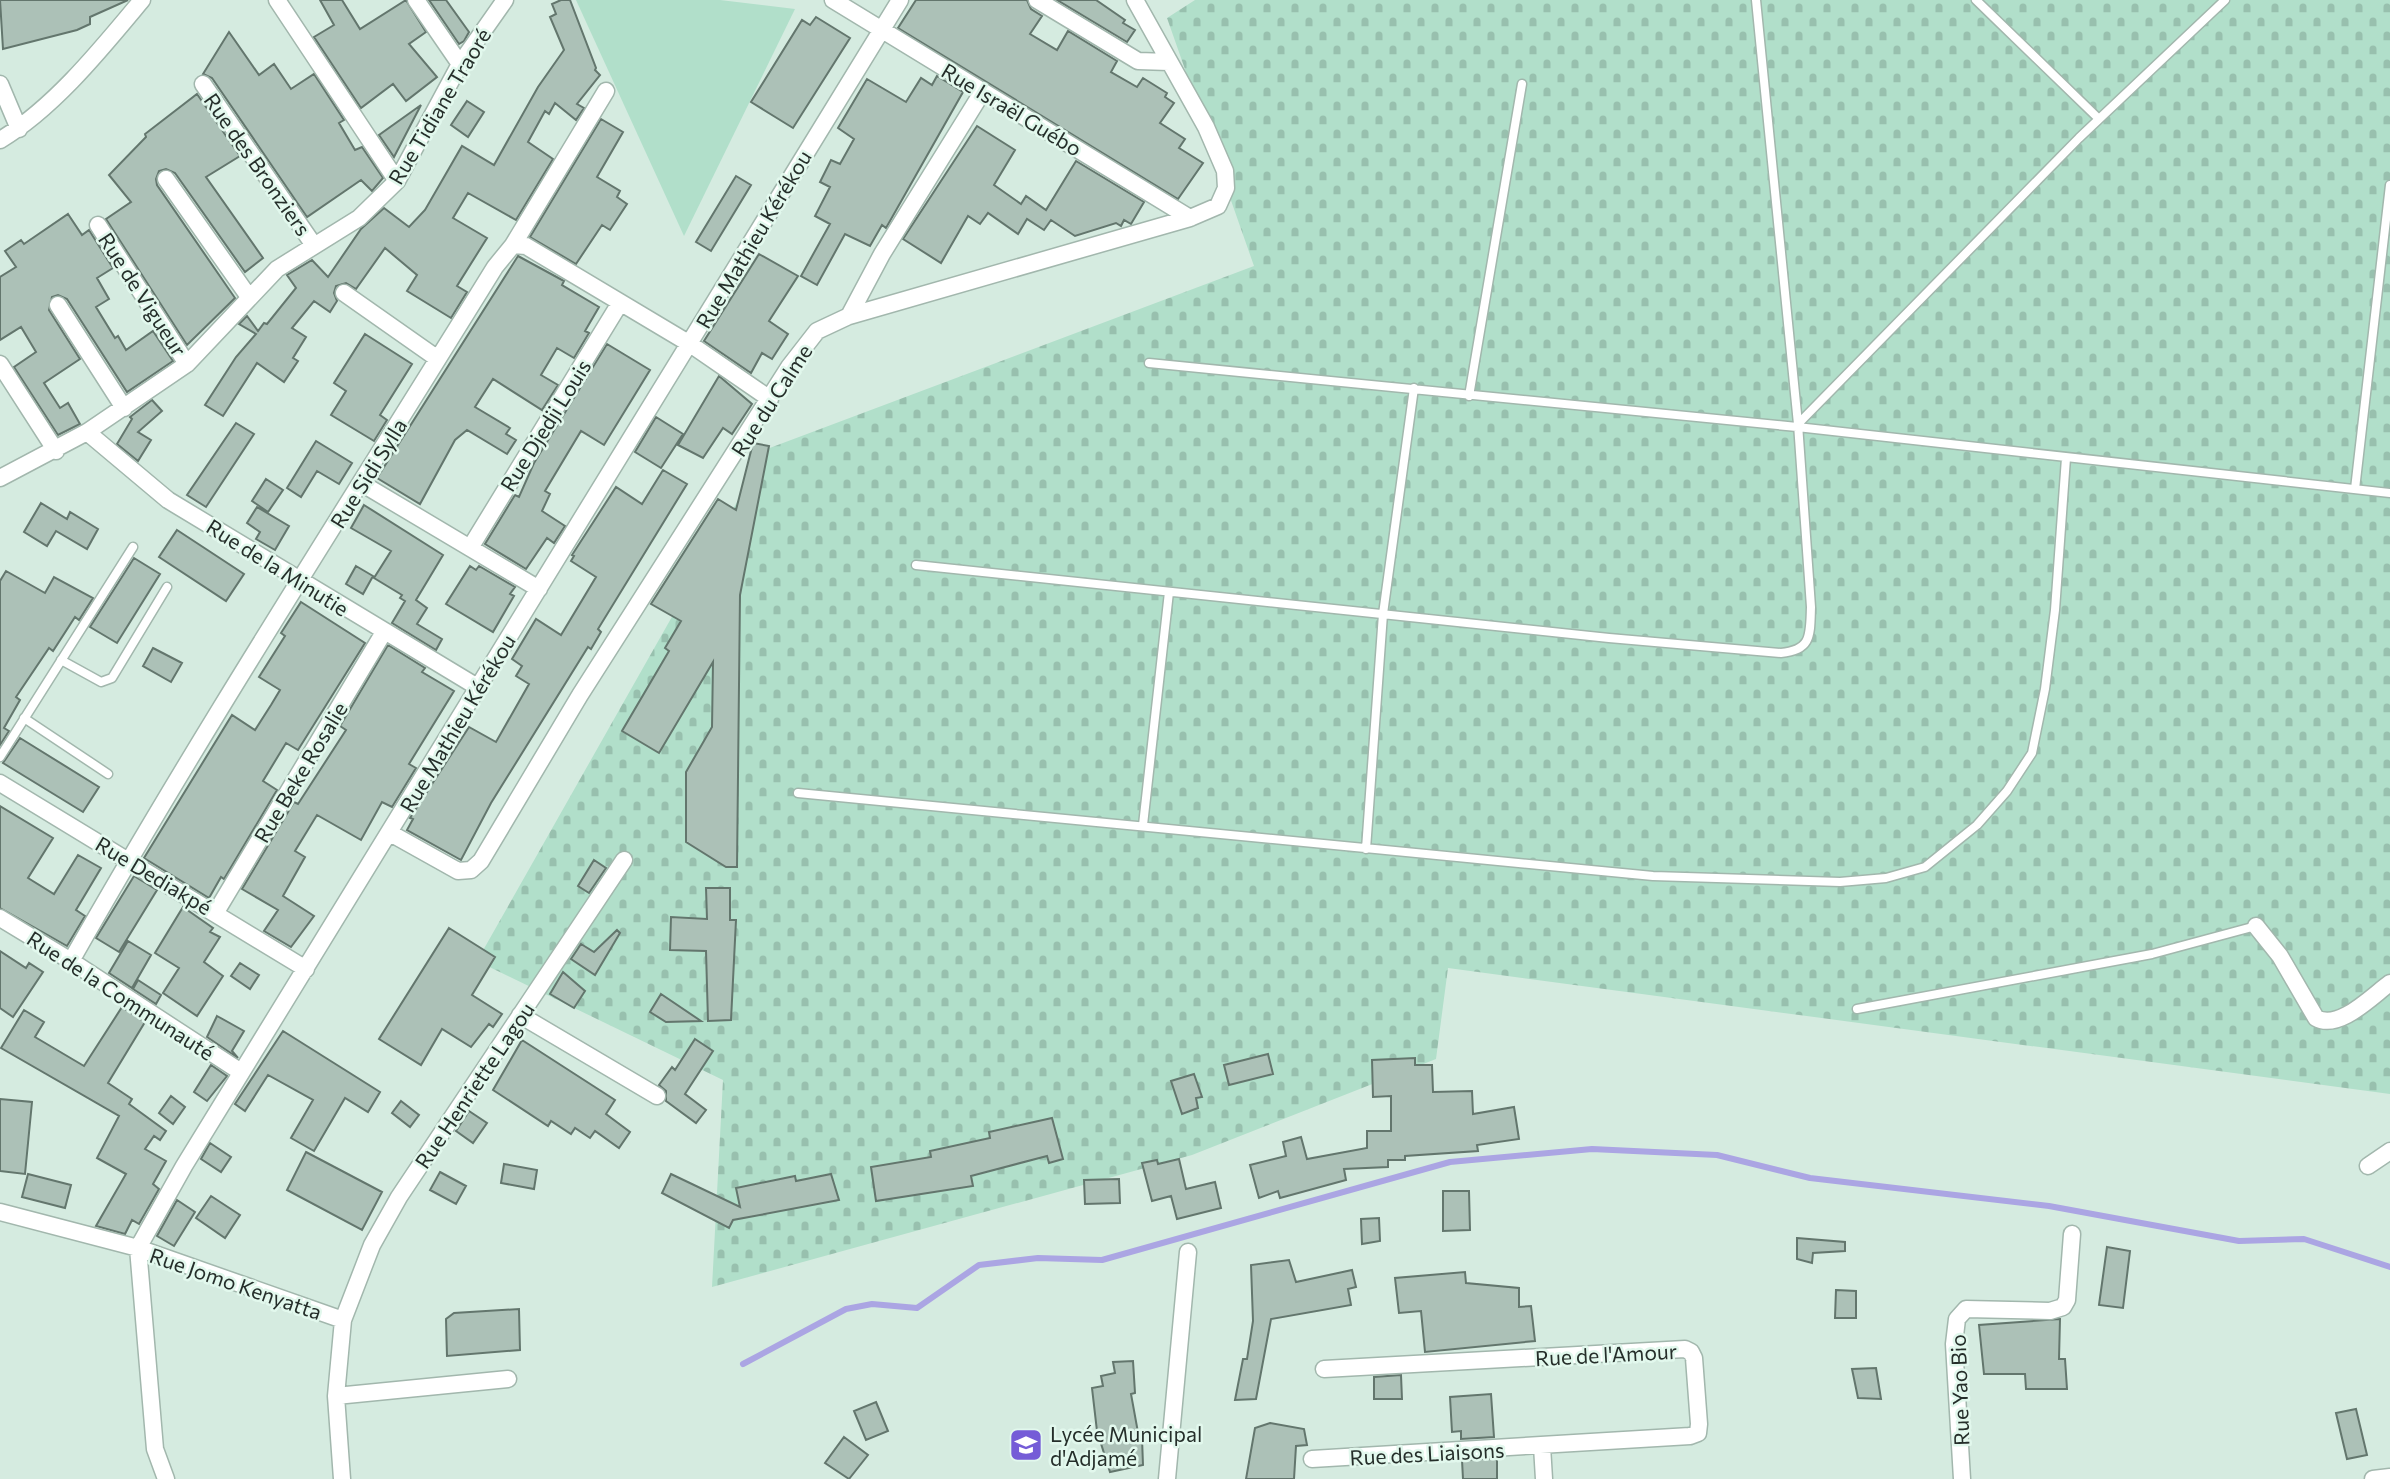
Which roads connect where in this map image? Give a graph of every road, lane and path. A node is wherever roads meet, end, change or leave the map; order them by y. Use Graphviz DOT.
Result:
graph roads {
  1 [pos="142,0"];
  2 [pos="277,0"];
  3 [pos="416,0"];
  4 [pos="505,0"];
  5 [pos="833,0"];
  6 [pos="900,0"];
  7 [pos="1037,0"];
  8 [pos="1135,0"];
  9 [pos="1756,0"];
  10 [pos="1976,0"];
  11 [pos="2225,0"];
  12 [pos="881,29"];
  13 [pos="1169,62"];
  14 [pos="460,64"];
  15 [pos="203,84"];
  16 [pos="1522,84"];
  17 [pos="0,85"];
  18 [pos="606,91"];
  19 [pos="983,91"];
  20 [pos="2099,119"];
  21 [pos="19,129"];
  22 [pos="0,140"];
  23 [pos="166,179"];
  24 [pos="397,181"];
  25 [pos="2390,185"];
  26 [pos="1190,218"];
  27 [pos="98,225"];
  28 [pos="313,244"];
  29 [pos="513,245"];
  30 [pos="344,293"];
  31 [pos="249,298"];
  32 [pos="620,303"];
  33 [pos="58,305"];
  34 [pos="849,316"];
  35 [pos="690,344"];
  36 [pos="438,359"];
  37 [pos="1149,363"];
  38 [pos="0,364"];
  39 [pos="187,364"];
  40 [pos="1414,388"];
  41 [pos="1469,396"];
  42 [pos="770,399"];
  43 [pos="124,408"];
  44 [pos="1798,426"];
  45 [pos="87,432"];
  46 [pos="56,451"];
  47 [pos="2066,458"];
  48 [pos="0,478"];
  49 [pos="361,483"];
  50 [pos="2355,489"];
  51 [pos="2390,493"];
  52 [pos="133,547"];
  53 [pos="470,548"];
  54 [pos="916,565"];
  55 [pos="301,581"];
  56 [pos="167,587"];
  57 [pos="539,589"];
  58 [pos="1169,592"];
  59 [pos="1384,614"];
  60 [pos="384,632"];
  61 [pos="61,660"];
  62 [pos="479,688"];
  63 [pos="24,718"];
  64 [pos="0,757"];
  65 [pos="107,774"];
  66 [pos="0,783"];
  67 [pos="798,793"];
  68 [pos="1143,825"];
  69 [pos="390,833"];
  70 [pos="1366,849"];
  71 [pos="128,860"];
  72 [pos="624,860"];
  73 [pos="216,912"];
  74 [pos="0,918"];
  75 [pos="2256,926"];
  76 [pos="71,961"];
  77 [pos="306,969"];
  78 [pos="2390,983"];
  79 [pos="1857,1009"];
  80 [pos="520,1015"];
  81 [pos="241,1072"];
  82 [pos="657,1096"];
  83 [pos="2390,1151"];
  84 [pos="2368,1166"];
  85 [pos="0,1212"];
  86 [pos="2072,1234"];
  87 [pos="138,1248"];
  88 [pos="1188,1252"];
  89 [pos="343,1320"];
  90 [pos="1324,1369"];
  91 [pos="508,1379"];
  92 [pos="336,1396"];
  93 [pos="1542,1446"];
  94 [pos="1312,1459"];
  95 [pos="2390,1478"];
  96 [pos="166,1479"];
  97 [pos="342,1479"];
  98 [pos="1167,1479"];
  99 [pos="1545,1479"];
  100 [pos="1962,1479"];
  101 [pos="2373,1479"];
  1 -- 21 [label="street"];
  2 -- 24 [label="street"];
  3 -- 14 [label="street"];
  4 -- 14 [label="street, Rue Tidiane Traoré"];
  5 -- 12 [label="street, Rue Israël Guébo"];
  6 -- 12 [label="street, Rue Mathieu Kérékou"];
  7 -- 13 [label="street"];
  8 -- 13 [label="street, Rue du Calme"];
  9 -- 44 [label="lane"];
  10 -- 20 [label="lane"];
  11 -- 20 [label="lane"];
  12 -- 19 [label="street, Rue Israël Guébo"];
  12 -- 35 [label="street, Rue Mathieu Kérékou"];
  13 -- 26 [label="street, Rue du Calme"];
  14 -- 24 [label="street, Rue Tidiane Traoré"];
  15 -- 28 [label="street, Rue des Bronziers"];
  16 -- 41 [label="lane"];
  17 -- 21 [label="street"];
  18 -- 29 [label="street, Rue Sidi Sylla"];
  19 -- 26 [label="street, Rue Israël Guébo"];
  19 -- 34 [label="street"];
  20 -- 44 [label="lane"];
  21 -- 22 [label="street"];
  23 -- 31 [label="street"];
  24 -- 28 [label="street, Rue Tidiane Traoré"];
  25 -- 50 [label="lane"];
  26 -- 34 [label="street, Rue du Calme"];
  27 -- 39 [label="street, Rue de Vigueur"];
  28 -- 31 [label="street, Rue Tidiane Traoré"];
  29 -- 32 [label="street"];
  29 -- 36 [label="street, Rue Sidi Sylla"];
  30 -- 36 [label="street"];
  31 -- 39 [label="street, Rue Tidiane Traoré"];
  32 -- 35 [label="street"];
  32 -- 53 [label="street, Rue Djedji Louis"];
  33 -- 43 [label="street"];
  34 -- 42 [label="street, Rue du Calme"];
  35 -- 42 [label="street"];
  35 -- 57 [label="street, Rue Mathieu Kérékou"];
  36 -- 49 [label="street, Rue Sidi Sylla"];
  37 -- 40 [label="lane"];
  38 -- 46 [label="street"];
  39 -- 43 [label="street, Rue Tidiane Traoré"];
  40 -- 41 [label="lane"];
  40 -- 59 [label="lane"];
  41 -- 44 [label="lane"];
  42 -- 69 [label="street, Rue du Calme"];
  43 -- 45 [label="street, Rue Tidiane Traoré"];
  44 -- 47 [label="lane"];
  44 -- 59 [label="lane"];
  45 -- 46 [label="street, Rue Tidiane Traoré"];
  45 -- 55 [label="street, Rue de la Minutie"];
  46 -- 48 [label="street, Rue Tidiane Traoré"];
  47 -- 50 [label="lane"];
  47 -- 70 [label="lane"];
  49 -- 53 [label="street"];
  49 -- 55 [label="street, Rue Sidi Sylla"];
  50 -- 51 [label="lane"];
  52 -- 61 [label="lane"];
  53 -- 57 [label="street"];
  54 -- 58 [label="lane"];
  55 -- 60 [label="street, Rue de la Minutie"];
  55 -- 71 [label="street, Rue Sidi Sylla"];
  56 -- 61 [label="lane"];
  57 -- 62 [label="street, Rue Mathieu Kérékou"];
  58 -- 59 [label="lane"];
  58 -- 68 [label="lane"];
  59 -- 70 [label="lane"];
  60 -- 62 [label="street, Rue de la Minutie"];
  60 -- 73 [label="street, Rue Beke Rosalie"];
  61 -- 63 [label="lane"];
  62 -- 69 [label="street, Rue Mathieu Kérékou"];
  63 -- 64 [label="lane"];
  63 -- 65 [label="lane"];
  66 -- 71 [label="street, Rue Dediakpé"];
  67 -- 68 [label="lane"];
  68 -- 70 [label="lane"];
  69 -- 77 [label="street, Rue Mathieu Kérékou"];
  71 -- 73 [label="street, Rue Dediakpé"];
  71 -- 76 [label="street, Rue Sidi Sylla"];
  72 -- 80 [label="street, Rue Henriette Lagou"];
  73 -- 77 [label="street, Rue Dediakpé"];
  74 -- 76 [label="street, Rue de la Communauté"];
  75 -- 78 [label="street"];
  75 -- 79 [label="lane"];
  76 -- 81 [label="street, Rue de la Communauté"];
  77 -- 81 [label="street, Rue Mathieu Kérékou"];
  80 -- 82 [label="street"];
  80 -- 89 [label="street, Rue Henriette Lagou"];
  81 -- 87 [label="street, Rue Mathieu Kérékou"];
  83 -- 84 [label="street"];
  85 -- 87 [label="street, Rue Jomo Kenyatta"];
  86 -- 100 [label="street, Rue Yao Bio"];
  87 -- 89 [label="street, Rue Jomo Kenyatta"];
  87 -- 96 [label="street"];
  88 -- 98 [label="street"];
  89 -- 92 [label="street, Rue Jomo Kenyatta"];
  90 -- 93 [label="street, Rue de l'Amour"];
  91 -- 92 [label="street"];
  92 -- 97 [label="street, Rue Jomo Kenyatta"];
  93 -- 94 [label="street, Rue des Liaisons"];
  93 -- 99 [label="street"];
  95 -- 101 [label="street"];
}
